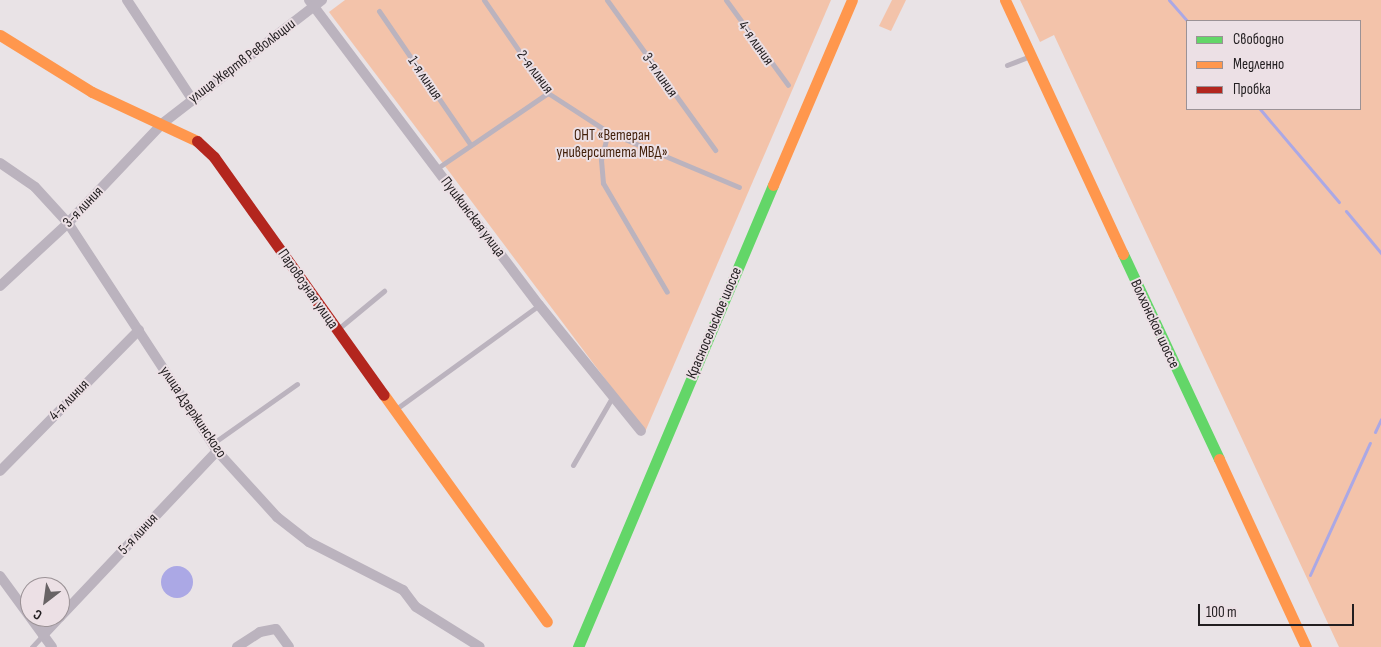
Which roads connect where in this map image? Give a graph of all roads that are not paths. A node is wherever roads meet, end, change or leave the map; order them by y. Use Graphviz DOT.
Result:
graph roads {
  1 [pos="127,0"];
  2 [pos="322,0"];
  3 [pos="484,0"];
  4 [pos="607,0"];
  5 [pos="726,0"];
  6 [pos="852,0"];
  7 [pos="1005,0"];
  8 [pos="311,4"];
  9 [pos="379,12"];
  10 [pos="0,36"];
  11 [pos="1031,56"];
  12 [pos="1007,66"];
  13 [pos="788,85"];
  14 [pos="548,93"];
  15 [pos="192,99"];
  16 [pos="162,123"];
  17 [pos="608,132"];
  18 [pos="470,144"];
  19 [pos="715,150"];
  20 [pos="0,163"];
  21 [pos="436,169"];
  22 [pos="739,187"];
  23 [pos="68,223"];
  24 [pos="0,286"];
  25 [pos="384,291"];
  26 [pos="667,292"];
  27 [pos="539,305"];
  28 [pos="139,330"];
  29 [pos="337,330"];
  30 [pos="298,384"];
  31 [pos="614,393"];
  32 [pos="394,410"];
  33 [pos="641,432"];
  34 [pos="215,447"];
  35 [pos="573,465"];
  36 [pos="0,471"];
  37 [pos="0,576"];
  38 [pos="70,606"];
  39 [pos="547,622"];
  40 [pos="51,627"];
  41 [pos="43,635"];
  42 [pos="32,647"];
  43 [pos="52,647"];
  44 [pos="237,647"];
  45 [pos="289,647"];
  46 [pos="480,647"];
  47 [pos="578,647"];
  48 [pos="1306,647"];
  1 -- 15 [label="street"];
  2 -- 8 [label="street, улица Жертв Революции"];
  3 -- 14 [label="lane, 2-я линия"];
  4 -- 19 [label="lane, 3-я линия"];
  5 -- 13 [label="lane, 4-я линия"];
  6 -- 47 [label="main road, Красносельское шоссе"];
  7 -- 11 [label="main road, Волхонское шоссе"];
  8 -- 15 [label="street, улица Жертв Революции"];
  8 -- 21 [label="street, Пушкинская улица"];
  9 -- 18 [label="lane, 1-я линия"];
  10 -- 16 [label="main road, Паровозная улица"];
  11 -- 12 [label="lane"];
  11 -- 48 [label="main road, Волхонское шоссе"];
  14 -- 17 [label="lane, 2-я линия"];
  14 -- 18 [label="lane"];
  15 -- 16 [label="street, улица Жертв Революции"];
  16 -- 23 [label="street, 3-я линия"];
  16 -- 29 [label="main road, Паровозная улица"];
  17 -- 22 [label="lane, 2-я линия"];
  17 -- 26 [label="lane"];
  18 -- 21 [label="lane"];
  20 -- 23 [label="street, улица Дзержинского"];
  21 -- 27 [label="street, Пушкинская улица"];
  23 -- 24 [label="street, 3-я линия"];
  23 -- 28 [label="street, улица Дзержинского"];
  25 -- 29 [label="lane"];
  27 -- 31 [label="street, Пушкинская улица"];
  27 -- 32 [label="lane"];
  28 -- 34 [label="street, улица Дзержинского"];
  28 -- 36 [label="street, 4-я линия"];
  29 -- 32 [label="main road, Паровозная улица"];
  30 -- 34 [label="lane"];
  31 -- 33 [label="street, Пушкинская улица"];
  31 -- 35 [label="lane"];
  32 -- 39 [label="main road, Паровозная улица"];
  34 -- 38 [label="street, 5-я линия"];
  34 -- 46 [label="street, улица Дзержинского"];
  37 -- 41 [label="street"];
  40 -- 41 [label="street, 5-я линия"];
  41 -- 42 [label="lane"];
  41 -- 43 [label="street"];
  44 -- 45 [label="street"];
}
